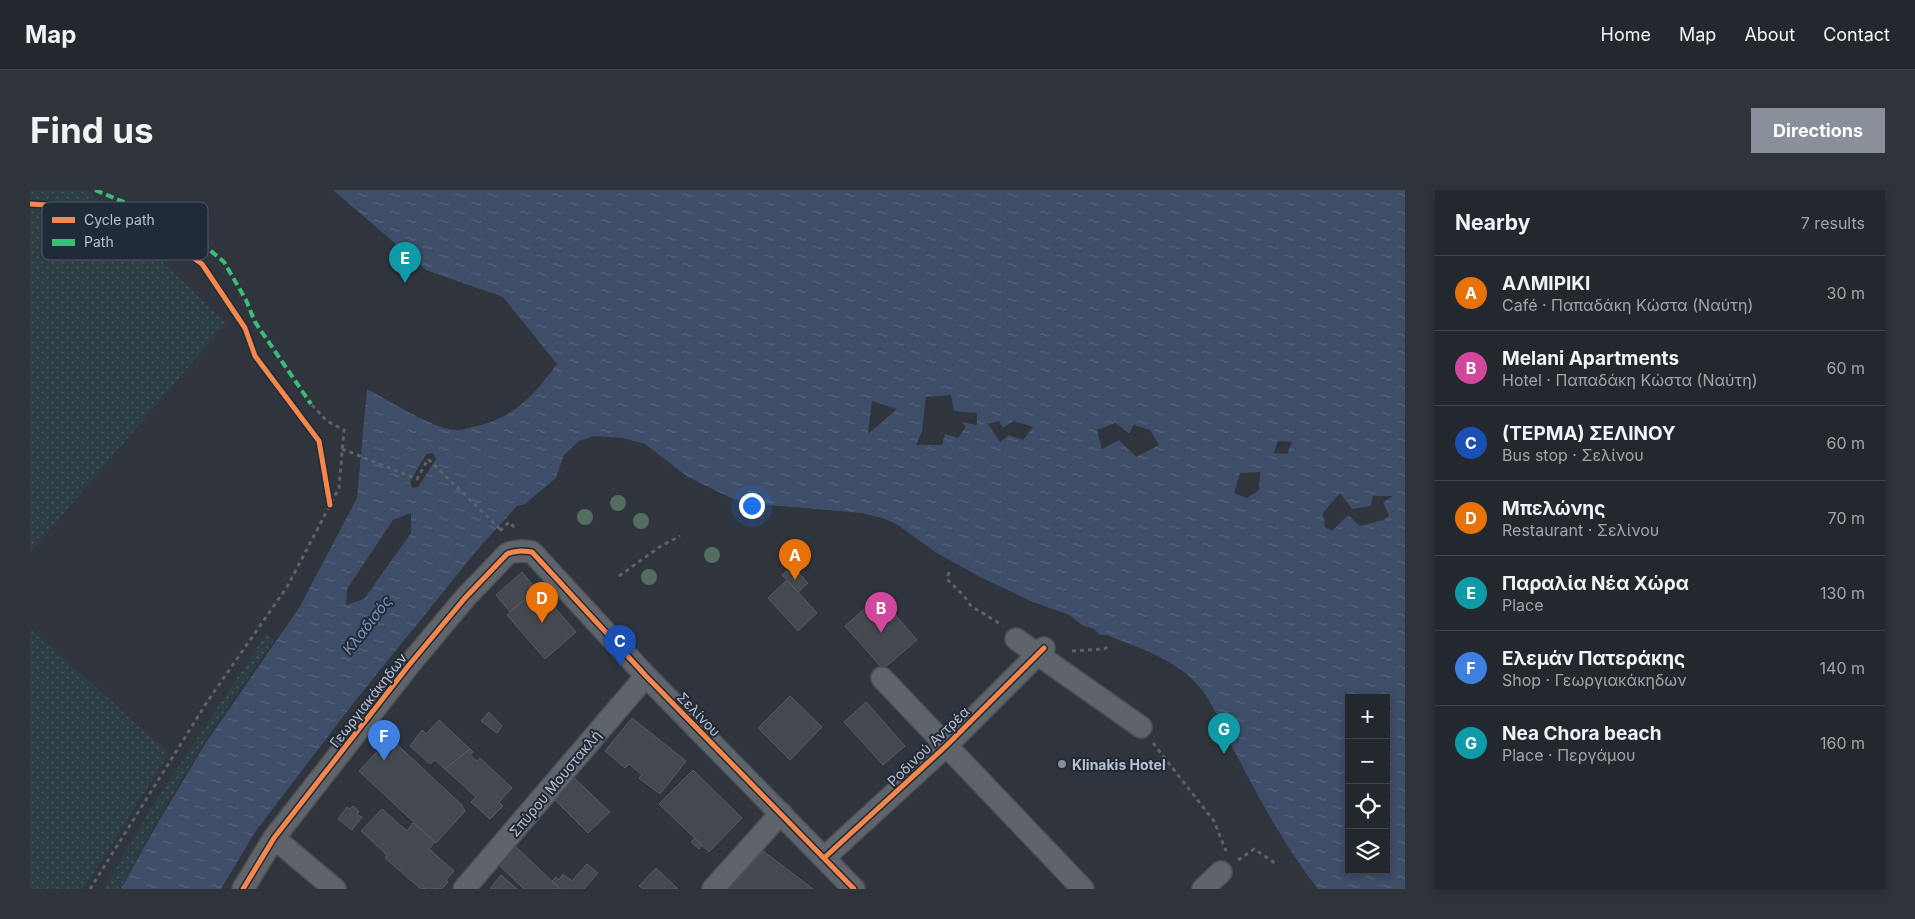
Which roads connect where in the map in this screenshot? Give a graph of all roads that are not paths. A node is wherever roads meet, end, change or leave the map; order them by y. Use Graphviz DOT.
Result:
graph roads {
  1 [pos="532,552"];
  2 [pos="1016,640"];
  3 [pos="1040,651"];
  4 [pos="646,676"];
  5 [pos="882,678"];
  6 [pos="1141,727"];
  7 [pos="946,746"];
  8 [pos="781,813"];
  9 [pos="274,838"];
  10 [pos="824,858"];
  11 [pos="1226,868"];
  12 [pos="243,889"];
  13 [pos="335,889"];
  14 [pos="464,889"];
  15 [pos="713,889"];
  16 [pos="854,889"];
  17 [pos="1083,889"];
  18 [pos="1203,889"];
  1 -- 4 [label="street, Σελίνου"];
  1 -- 9 [label="street, Γεωργιακάκηδων"];
  2 -- 3 [label="street"];
  3 -- 6 [label="street"];
  3 -- 7 [label="street, Ροδινού Αντρέα"];
  4 -- 8 [label="street, Σελίνου"];
  4 -- 14 [label="street, Σπύρου Μουστακλή"];
  5 -- 7 [label="street"];
  7 -- 10 [label="street, Ροδινού Αντρέα"];
  7 -- 17 [label="street"];
  8 -- 10 [label="street, Σελίνου"];
  8 -- 15 [label="street"];
  9 -- 12 [label="street, Γεωργιακάκηδων"];
  9 -- 13 [label="street"];
  10 -- 16 [label="street, Σελίνου"];
  11 -- 18 [label="street"];
}
